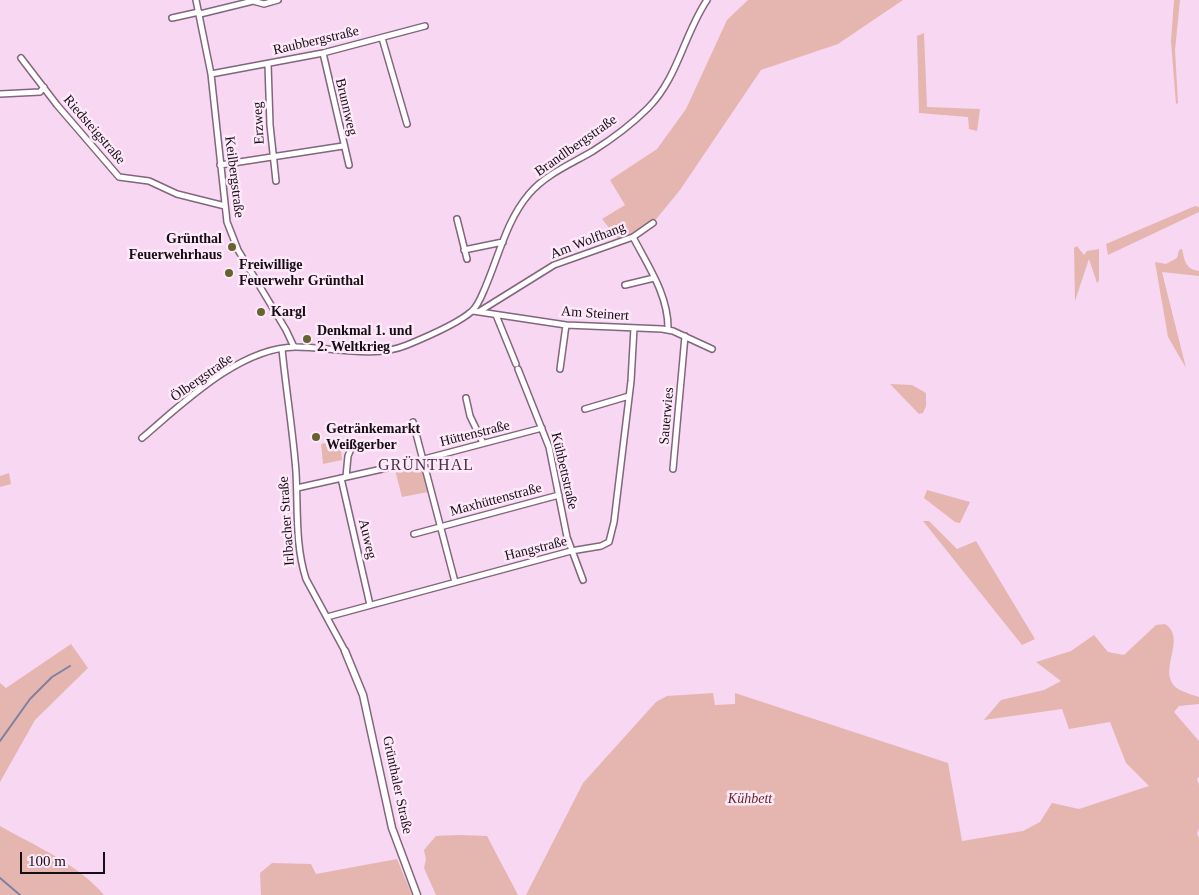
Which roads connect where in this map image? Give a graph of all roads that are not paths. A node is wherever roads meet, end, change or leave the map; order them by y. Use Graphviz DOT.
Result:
graph roads {
  1 [pos="196,0"];
  2 [pos="278,0"];
  3 [pos="707,0"];
  4 [pos="199,13"];
  5 [pos="172,18"];
  6 [pos="424,26"];
  7 [pos="382,38"];
  8 [pos="322,53"];
  9 [pos="21,58"];
  10 [pos="268,64"];
  11 [pos="211,74"];
  12 [pos="44,87"];
  13 [pos="0,94"];
  14 [pos="407,124"];
  15 [pos="343,146"];
  16 [pos="272,157"];
  17 [pos="220,165"];
  18 [pos="349,165"];
  19 [pos="276,181"];
  20 [pos="224,206"];
  21 [pos="457,219"];
  22 [pos="653,223"];
  23 [pos="633,237"];
  24 [pos="503,242"];
  25 [pos="464,250"];
  26 [pos="467,259"];
  27 [pos="654,278"];
  28 [pos="625,285"];
  29 [pos="473,311"];
  30 [pos="480,312"];
  31 [pos="496,315"];
  32 [pos="566,325"];
  33 [pos="634,328"];
  34 [pos="668,330"];
  35 [pos="685,336"];
  36 [pos="294,347"];
  37 [pos="282,349"];
  38 [pos="712,349"];
  39 [pos="560,369"];
  40 [pos="629,396"];
  41 [pos="466,398"];
  42 [pos="585,409"];
  43 [pos="413,422"];
  44 [pos="542,428"];
  45 [pos="142,438"];
  46 [pos="483,443"];
  47 [pos="353,444"];
  48 [pos="422,460"];
  49 [pos="673,469"];
  50 [pos="344,478"];
  51 [pos="297,488"];
  52 [pos="559,495"];
  53 [pos="439,527"];
  54 [pos="414,534"];
  55 [pos="571,551"];
  56 [pos="583,580"];
  57 [pos="454,582"];
  58 [pos="370,605"];
  59 [pos="327,617"];
  60 [pos="345,651"];
  61 [pos="358,679"];
  62 [pos="416,895"];
  1 -- 4 [label="street, Keilbergstraße"];
  2 -- 4 [label="street"];
  3 -- 24 [label="street, Brandlbergstraße"];
  4 -- 5 [label="street"];
  4 -- 11 [label="street, Keilbergstraße"];
  6 -- 7 [label="street, Raubbergstraße"];
  7 -- 8 [label="street, Raubbergstraße"];
  7 -- 14 [label="street"];
  8 -- 10 [label="street, Raubbergstraße"];
  8 -- 15 [label="street, Brunnweg"];
  9 -- 12 [label="street, Riedsteigstraße"];
  10 -- 11 [label="street, Raubbergstraße"];
  10 -- 16 [label="street, Erzweg"];
  11 -- 17 [label="street, Keilbergstraße"];
  12 -- 13 [label="street"];
  12 -- 20 [label="street, Riedsteigstraße"];
  15 -- 16 [label="street"];
  15 -- 18 [label="street, Brunnweg"];
  16 -- 17 [label="street"];
  16 -- 19 [label="street, Erzweg"];
  17 -- 20 [label="street, Keilbergstraße"];
  20 -- 36 [label="street, Keilbergstraße"];
  21 -- 25 [label="street"];
  22 -- 23 [label="street, Am Wolfhang"];
  23 -- 27 [label="street"];
  23 -- 30 [label="street, Am Wolfhang"];
  24 -- 25 [label="street"];
  24 -- 29 [label="street, Brandlbergstraße"];
  25 -- 26 [label="street"];
  27 -- 28 [label="street"];
  27 -- 34 [label="street"];
  29 -- 30 [label="street, Am Steinert"];
  29 -- 36 [label="street"];
  30 -- 31 [label="street, Am Steinert"];
  31 -- 32 [label="street, Am Steinert"];
  31 -- 44 [label="street, Kühbettstraße"];
  32 -- 33 [label="street, Am Steinert"];
  32 -- 39 [label="street"];
  33 -- 34 [label="street, Am Steinert"];
  33 -- 40 [label="street, Hangstraße"];
  34 -- 35 [label="street, Am Steinert"];
  35 -- 38 [label="street, Am Steinert"];
  35 -- 49 [label="street, Sauerwies"];
  36 -- 37 [label="street"];
  37 -- 45 [label="street, Ölbergstraße"];
  37 -- 51 [label="street, Irlbacher Straße"];
  40 -- 42 [label="street"];
  40 -- 55 [label="street, Hangstraße"];
  41 -- 46 [label="street"];
  43 -- 48 [label="street, Maxhüttenstraße"];
  44 -- 46 [label="street, Hüttenstraße"];
  44 -- 52 [label="street, Kühbettstraße"];
  46 -- 48 [label="street, Hüttenstraße"];
  47 -- 50 [label="street"];
  48 -- 50 [label="street, Hüttenstraße"];
  48 -- 53 [label="street, Maxhüttenstraße"];
  50 -- 51 [label="street, Hüttenstraße"];
  50 -- 58 [label="street, Auweg"];
  51 -- 59 [label="street, Irlbacher Straße"];
  52 -- 53 [label="street, Maxhüttenstraße"];
  52 -- 55 [label="street, Kühbettstraße"];
  53 -- 54 [label="street, Maxhüttenstraße"];
  53 -- 57 [label="street, Maxhüttenstraße"];
  55 -- 56 [label="street, Kühbettstraße"];
  55 -- 57 [label="street, Hangstraße"];
  57 -- 58 [label="street, Hangstraße"];
  58 -- 59 [label="street, Hangstraße"];
  59 -- 60 [label="street, Irlbacher Straße"];
  60 -- 61 [label="street, Irlbacher Straße"];
  61 -- 62 [label="street, Grünthaler Straße"];
}
